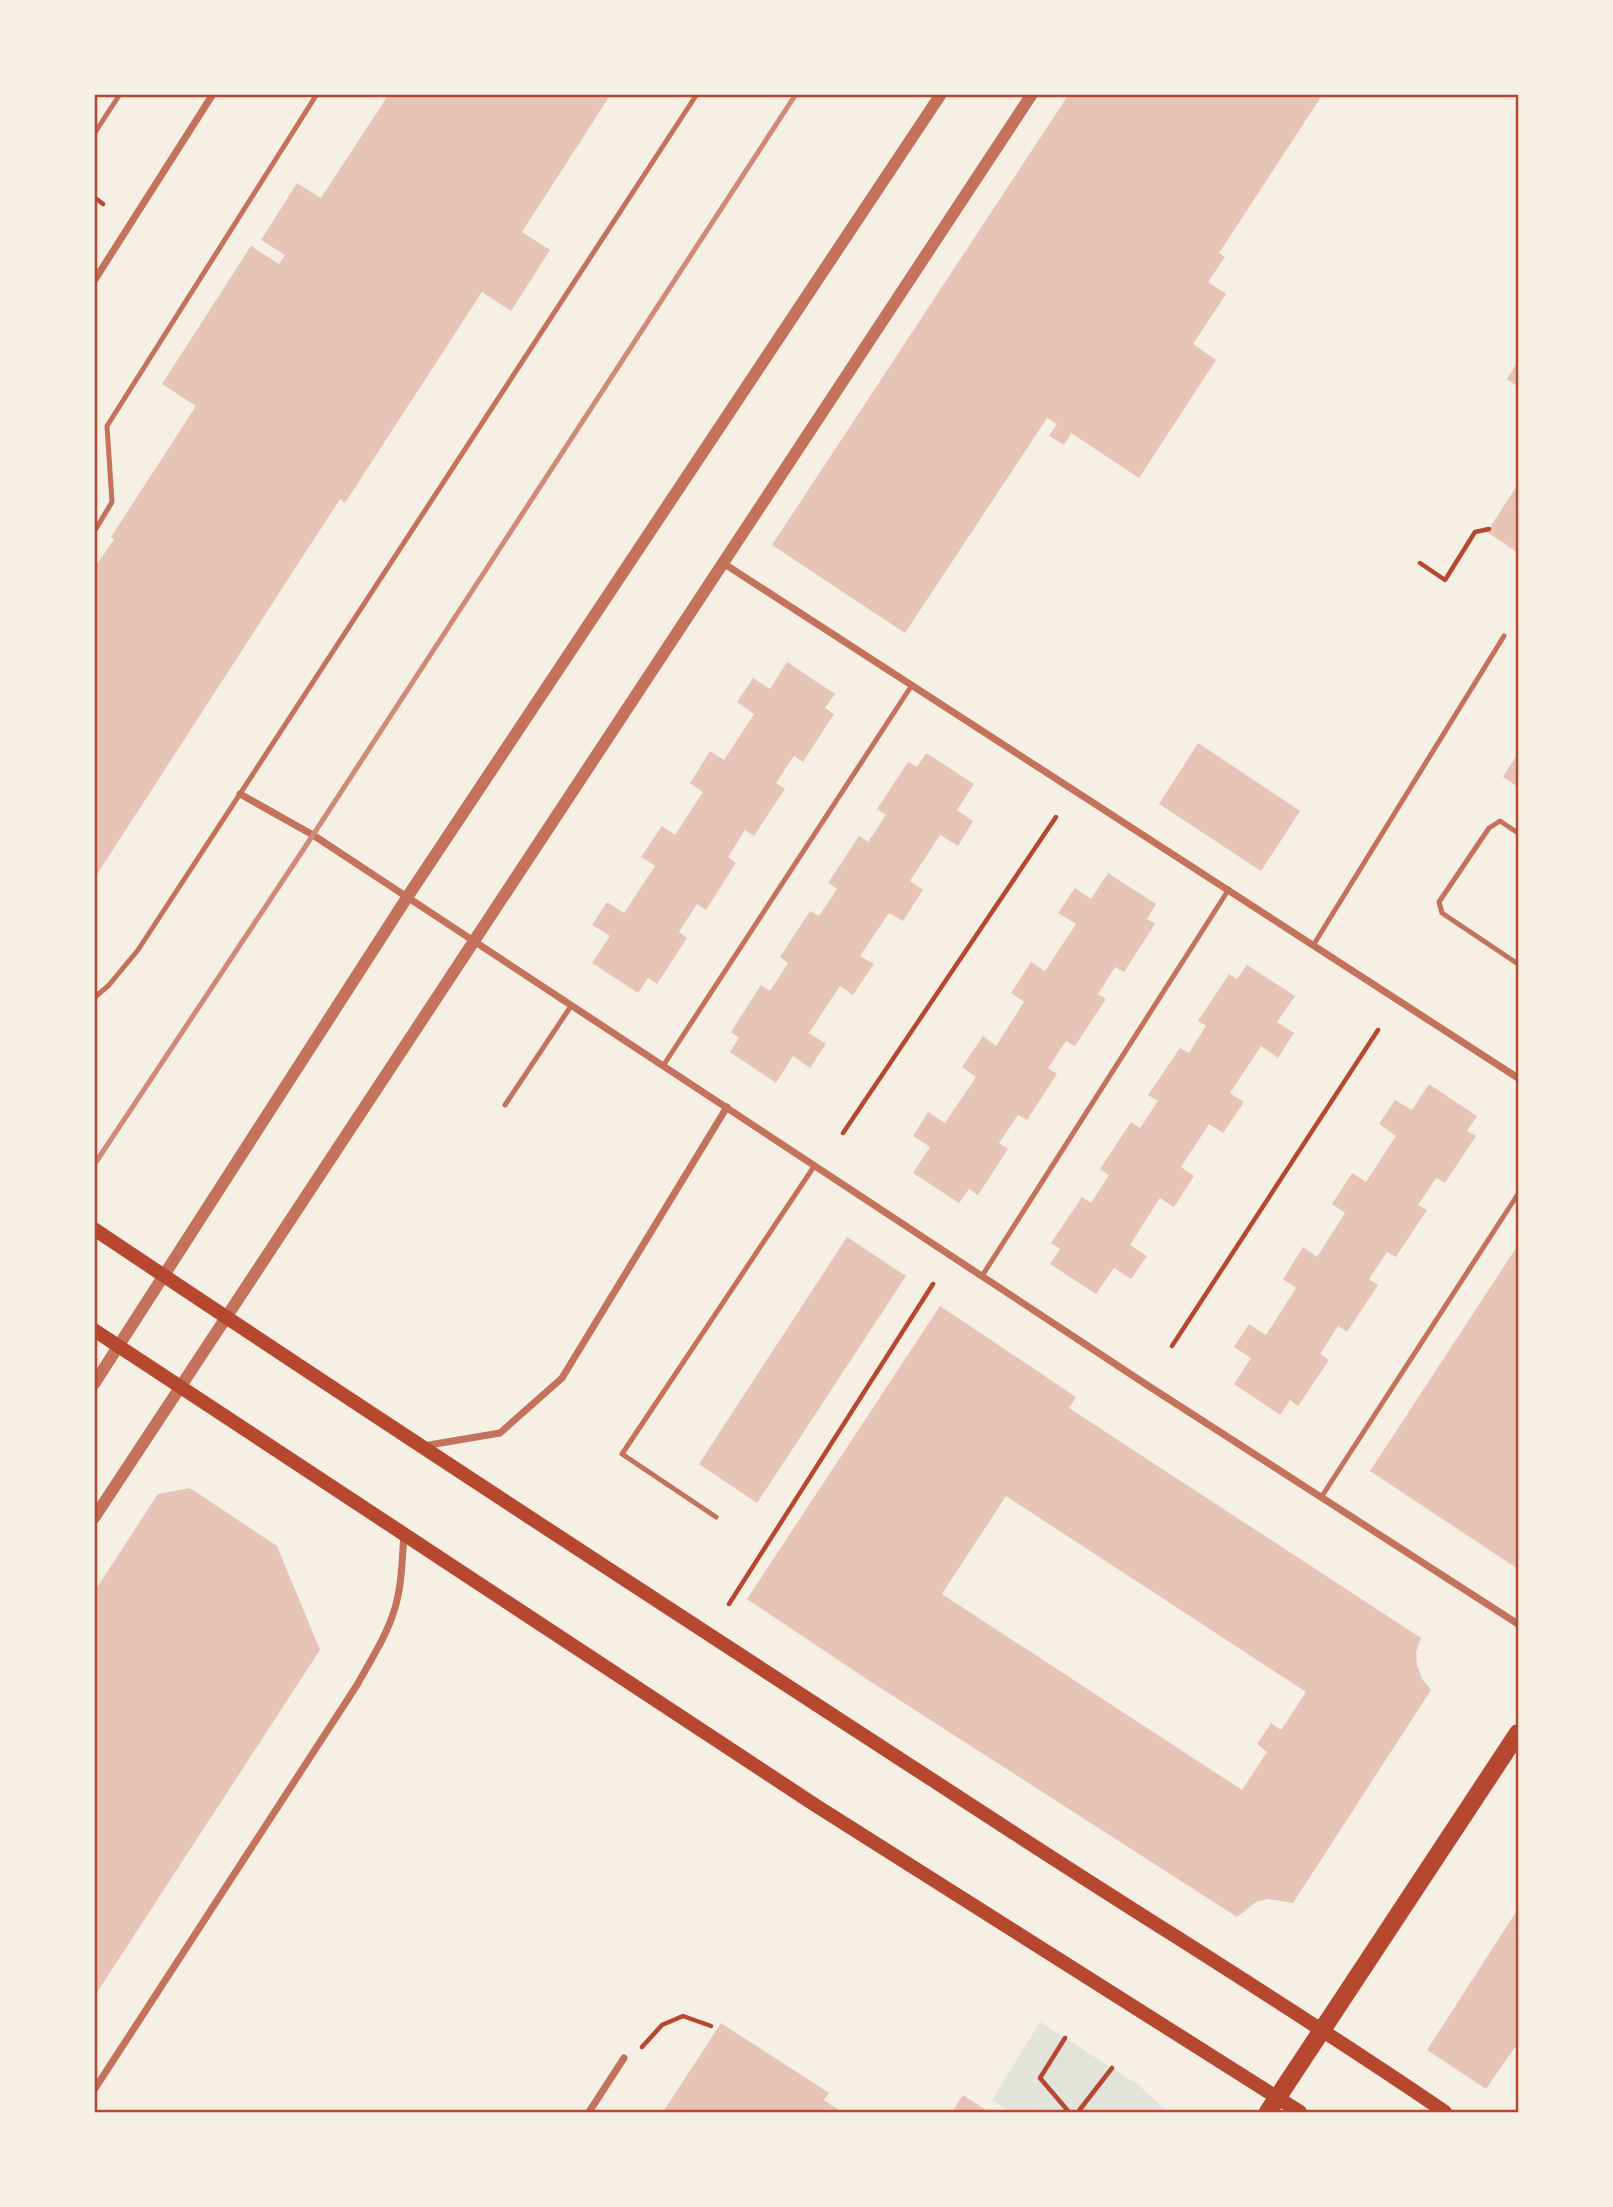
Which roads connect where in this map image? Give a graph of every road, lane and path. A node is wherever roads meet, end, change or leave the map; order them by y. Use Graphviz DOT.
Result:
graph roads {
  1 [pos="120,94"];
  2 [pos="213,94"];
  3 [pos="317,94"];
  4 [pos="697,94"];
  5 [pos="941,94"];
  6 [pos="1032,94"];
  7 [pos="94,134"];
  8 [pos="94,197"];
  9 [pos="103,204"];
  10 [pos="94,281"];
  11 [pos="1489,529"];
  12 [pos="94,532"];
  13 [pos="722,562"];
  14 [pos="1420,564"];
  15 [pos="1504,636"];
  16 [pos="912,685"];
  17 [pos="240,794"];
  18 [pos="1056,817"];
  19 [pos="1518,833"];
  20 [pos="1229,889"];
  21 [pos="406,899"];
  22 [pos="475,942"];
  23 [pos="1314,944"];
  24 [pos="1518,964"];
  25 [pos="94,998"];
  26 [pos="571,1006"];
  27 [pos="1378,1030"];
  28 [pos="663,1066"];
  29 [pos="1518,1078"];
  30 [pos="505,1105"];
  31 [pos="727,1107"];
  32 [pos="843,1133"];
  33 [pos="815,1165"];
  34 [pos="1518,1194"];
  35 [pos="94,1230"];
  36 [pos="982,1276"];
  37 [pos="933,1284"];
  38 [pos="94,1329"];
  39 [pos="1172,1346"];
  40 [pos="94,1384"];
  41 [pos="419,1446"];
  42 [pos="1322,1496"];
  43 [pos="716,1517"];
  44 [pos="94,1518"];
  45 [pos="404,1534"];
  46 [pos="729,1604"];
  47 [pos="1518,1624"];
  48 [pos="1518,1733"];
  49 [pos="711,2026"];
  50 [pos="1322,2028"];
  51 [pos="1065,2038"];
  52 [pos="624,2058"];
  53 [pos="1112,2068"];
  54 [pos="94,2090"];
  55 [pos="1273,2106"];
  56 [pos="589,2112"];
  57 [pos="1069,2112"];
  58 [pos="1081,2112"];
  59 [pos="1300,2112"];
  60 [pos="1446,2112"];
  1 -- 7 [label="lane"];
  2 -- 10 [label="street"];
  3 -- 12 [label="lane"];
  4 -- 17 [label="lane"];
  5 -- 21 [label="street"];
  6 -- 13 [label="street"];
  8 -- 9 [label="path"];
  11 -- 14 [label="path"];
  13 -- 16 [label="street"];
  13 -- 22 [label="street"];
  15 -- 23 [label="lane"];
  16 -- 20 [label="street"];
  16 -- 28 [label="lane"];
  17 -- 21 [label="street"];
  17 -- 25 [label="lane"];
  18 -- 32 [label="path"];
  19 -- 24 [label="lane"];
  20 -- 23 [label="street"];
  20 -- 36 [label="lane"];
  21 -- 22 [label="street"];
  21 -- 40 [label="street"];
  22 -- 26 [label="street"];
  22 -- 44 [label="street"];
  23 -- 29 [label="street"];
  26 -- 28 [label="street"];
  26 -- 30 [label="lane"];
  27 -- 39 [label="path"];
  28 -- 31 [label="street"];
  31 -- 33 [label="street"];
  31 -- 41 [label="street"];
  33 -- 36 [label="street"];
  33 -- 43 [label="lane"];
  34 -- 42 [label="lane"];
  35 -- 41 [label="main road"];
  36 -- 42 [label="street"];
  37 -- 46 [label="path"];
  38 -- 45 [label="main road"];
  41 -- 50 [label="main road"];
  42 -- 47 [label="street"];
  45 -- 54 [label="street"];
  45 -- 55 [label="main road"];
  48 -- 50 [label="main road"];
  49 -- 52 [label="path"];
  50 -- 55 [label="main road"];
  50 -- 60 [label="main road"];
  51 -- 57 [label="path"];
  52 -- 56 [label="street"];
  53 -- 58 [label="path"];
  55 -- 59 [label="main road"];
}
